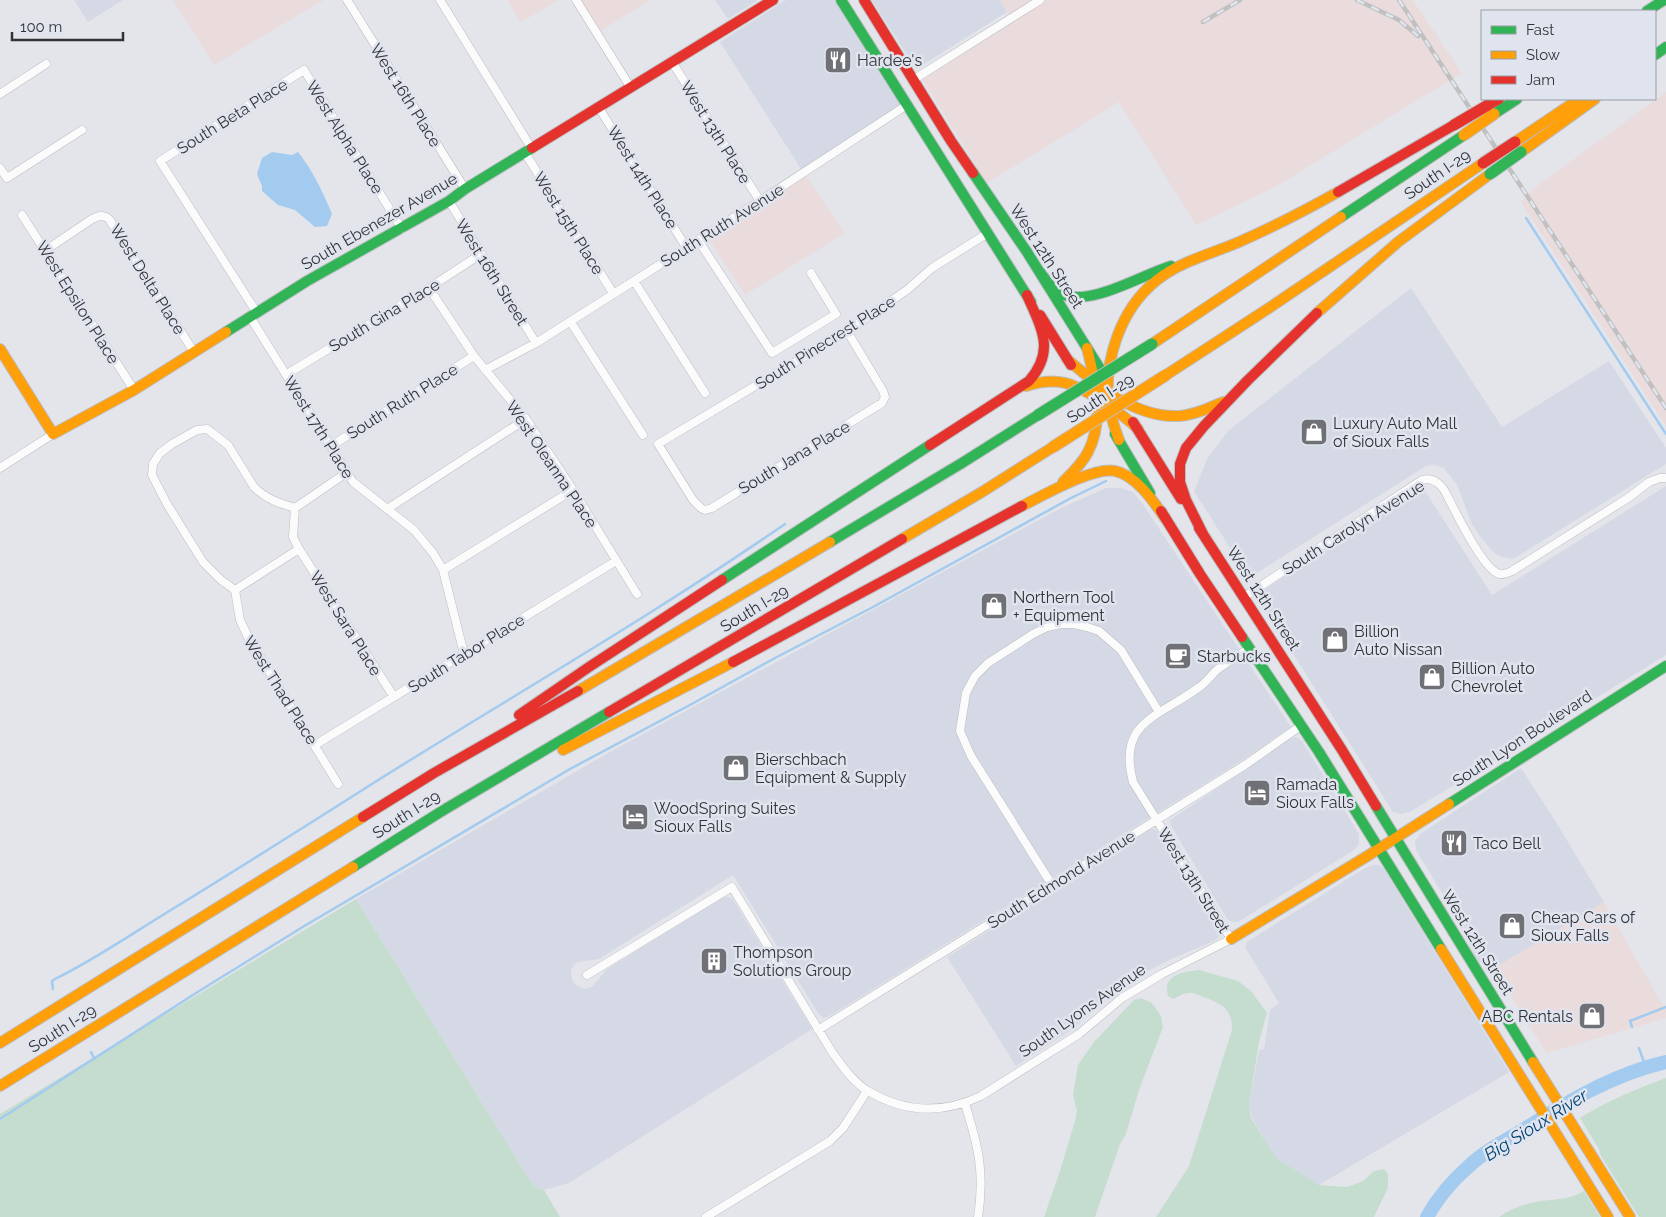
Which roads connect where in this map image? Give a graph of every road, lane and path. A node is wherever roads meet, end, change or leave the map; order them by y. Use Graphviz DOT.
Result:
graph roads {
  1 [pos="347,0"];
  2 [pos="440,0"];
  3 [pos="576,0"];
  4 [pos="774,0"];
  5 [pos="841,0"];
  6 [pos="864,0"];
  7 [pos="1040,0"];
  8 [pos="1664,0"];
  9 [pos="1649,10"];
  10 [pos="1666,45"];
  11 [pos="1656,54"];
  12 [pos="672,62"];
  13 [pos="46,64"];
  14 [pos="304,70"];
  15 [pos="913,80"];
  16 [pos="631,88"];
  17 [pos="0,94"];
  18 [pos="1498,100"];
  19 [pos="1514,100"];
  20 [pos="1577,100"];
  21 [pos="1594,100"];
  22 [pos="906,105"];
  23 [pos="599,108"];
  24 [pos="1491,110"];
  25 [pos="82,130"];
  26 [pos="528,151"];
  27 [pos="160,161"];
  28 [pos="0,168"];
  29 [pos="465,190"];
  30 [pos="449,201"];
  31 [pos="760,202"];
  32 [pos="22,215"];
  33 [pos="402,229"];
  34 [pos="988,233"];
  35 [pos="698,240"];
  36 [pos="686,247"];
  37 [pos="46,250"];
  38 [pos="481,254"];
  39 [pos="1182,265"];
  40 [pos="1040,272"];
  41 [pos="811,273"];
  42 [pos="634,281"];
  43 [pos="429,288"];
  44 [pos="613,293"];
  45 [pos="1027,295"];
  46 [pos="253,315"];
  47 [pos="570,321"];
  48 [pos="847,332"];
  49 [pos="536,343"];
  50 [pos="1087,348"];
  51 [pos="0,350"];
  52 [pos="194,352"];
  53 [pos="474,356"];
  54 [pos="485,370"];
  55 [pos="287,374"];
  56 [pos="1092,387"];
  57 [pos="134,390"];
  58 [pos="1012,392"];
  59 [pos="704,393"];
  60 [pos="1106,397"];
  61 [pos="1230,398"];
  62 [pos="526,419"];
  63 [pos="54,434"];
  64 [pos="643,435"];
  65 [pos="658,444"];
  66 [pos="330,446"];
  67 [pos="0,468"];
  68 [pos="346,472"];
  69 [pos="1663,478"];
  70 [pos="573,490"];
  71 [pos="1044,495"];
  72 [pos="295,508"];
  73 [pos="386,509"];
  74 [pos="1165,518"];
  75 [pos="1203,534"];
  76 [pos="299,549"];
  77 [pos="616,561"];
  78 [pos="443,570"];
  79 [pos="235,590"];
  80 [pos="637,594"];
  81 [pos="1244,597"];
  82 [pos="1250,648"];
  83 [pos="464,654"];
  84 [pos="1666,666"];
  85 [pos="394,697"];
  86 [pos="1159,712"];
  87 [pos="1302,725"];
  88 [pos="315,745"];
  89 [pos="434,774"];
  90 [pos="338,784"];
  91 [pos="442,811"];
  92 [pos="1157,820"];
  93 [pos="1396,838"];
  94 [pos="1379,848"];
  95 [pos="1052,885"];
  96 [pos="1231,939"];
  97 [pos="587,975"];
  98 [pos="818,1030"];
  99 [pos="0,1043"];
  100 [pos="0,1086"];
  101 [pos="867,1091"];
  102 [pos="965,1104"];
  103 [pos="706,1217"];
  104 [pos="978,1217"];
  105 [pos="1608,1217"];
  106 [pos="1630,1217"];
  1 -- 29 [label="street, West 16th Place"];
  2 -- 26 [label="street, West 15th Place"];
  3 -- 16 [label="street"];
  4 -- 12 [label="main road, South Ebenezer Avenue"];
  5 -- 22 [label="main road, West 12th Street"];
  6 -- 15 [label="main road, West 12th Street"];
  7 -- 15 [label="street"];
  8 -- 9 [label="main road"];
  10 -- 11 [label="main road"];
  12 -- 16 [label="main road, South Ebenezer Avenue"];
  12 -- 31 [label="street, West 13th Place"];
  13 -- 17 [label="street"];
  14 -- 27 [label="street, South Beta Place"];
  14 -- 33 [label="street, West Alpha Place"];
  15 -- 40 [label="main road, West 12th Street"];
  16 -- 23 [label="main road, South Ebenezer Avenue"];
  18 -- 24 [label="main road"];
  19 -- 24 [label="main road"];
  20 -- 91 [label="main road, South I-29, bridge"];
  21 -- 61 [label="main road, bridge"];
  22 -- 31 [label="street, South Ruth Avenue"];
  22 -- 34 [label="main road, West 12th Street"];
  23 -- 26 [label="main road, South Ebenezer Avenue"];
  23 -- 36 [label="street, West 14th Place"];
  24 -- 39 [label="main road, bridge"];
  24 -- 89 [label="main road, South I-29, bridge"];
  25 -- 28 [label="street"];
  26 -- 29 [label="main road, South Ebenezer Avenue"];
  26 -- 44 [label="street, West 15th Place"];
  27 -- 46 [label="street, West 17th Place"];
  29 -- 30 [label="main road, South Ebenezer Avenue"];
  30 -- 33 [label="main road, South Ebenezer Avenue"];
  30 -- 38 [label="street, West 16th Street"];
  31 -- 35 [label="street, South Ruth Avenue"];
  32 -- 37 [label="street, West Epsilon Place"];
  33 -- 46 [label="main road, South Ebenezer Avenue"];
  34 -- 45 [label="main road, West 12th Street"];
  34 -- 48 [label="street, South Pinecrest Place"];
  35 -- 36 [label="street, South Ruth Avenue"];
  35 -- 41 [label="street, West 14th Place"];
  36 -- 42 [label="street, South Ruth Avenue"];
  37 -- 52 [label="street, West Delta Place"];
  37 -- 57 [label="street, West Epsilon Place"];
  38 -- 43 [label="street, South Gina Place"];
  38 -- 49 [label="street, West 16th Street"];
  39 -- 40 [label="main road"];
  39 -- 60 [label="main road"];
  40 -- 50 [label="main road, West 12th Street"];
  42 -- 44 [label="street, South Ruth Avenue"];
  42 -- 59 [label="street"];
  43 -- 53 [label="street, West Oleanna Place"];
  43 -- 55 [label="street, South Gina Place"];
  44 -- 47 [label="street, South Ruth Avenue"];
  45 -- 56 [label="main road, West 12th Street"];
  45 -- 58 [label="main road"];
  46 -- 52 [label="main road, South Ebenezer Avenue"];
  46 -- 55 [label="street, West 17th Place"];
  47 -- 49 [label="street, South Ruth Avenue"];
  47 -- 64 [label="street"];
  48 -- 65 [label="street, South Pinecrest Place"];
  48 -- 65 [label="street, South Jana Place"];
  49 -- 54 [label="street, South Ruth Place"];
  50 -- 56 [label="main road"];
  50 -- 60 [label="main road, West 12th Street"];
  51 -- 63 [label="main road"];
  52 -- 57 [label="main road, South Ebenezer Avenue"];
  53 -- 54 [label="street, West Oleanna Place"];
  53 -- 66 [label="street, South Ruth Place"];
  54 -- 62 [label="street, West Oleanna Place"];
  55 -- 66 [label="street, West 17th Place"];
  56 -- 58 [label="main road"];
  56 -- 60 [label="main road, West 12th Street"];
  56 -- 60 [label="main road"];
  57 -- 63 [label="main road, South Ebenezer Avenue"];
  58 -- 89 [label="main road"];
  60 -- 61 [label="main road"];
  60 -- 71 [label="main road"];
  60 -- 74 [label="main road, West 12th Street"];
  60 -- 75 [label="main road, West 12th Street"];
  61 -- 75 [label="main road"];
  62 -- 70 [label="street, West Oleanna Place"];
  62 -- 73 [label="street"];
  63 -- 67 [label="street, South Ebenezer Avenue"];
  66 -- 68 [label="street, West 17th Place"];
  68 -- 72 [label="street"];
  68 -- 73 [label="street, West 17th Place"];
  69 -- 81 [label="street, South Carolyn Avenue"];
  70 -- 77 [label="street, West Oleanna Place"];
  70 -- 78 [label="street"];
  71 -- 74 [label="main road"];
  71 -- 91 [label="main road"];
  72 -- 76 [label="street"];
  72 -- 79 [label="street"];
  73 -- 78 [label="street, West 17th Place"];
  74 -- 82 [label="main road, West 12th Street"];
  75 -- 81 [label="main road, West 12th Street"];
  76 -- 79 [label="street"];
  76 -- 85 [label="street, West Sara Place"];
  77 -- 80 [label="street, West Oleanna Place"];
  77 -- 83 [label="street, South Tabor Place"];
  78 -- 83 [label="street, West 17th Place"];
  79 -- 88 [label="street, West Thad Place"];
  81 -- 93 [label="main road, West 12th Street"];
  82 -- 86 [label="street, West 13th Street"];
  82 -- 87 [label="main road, West 12th Street"];
  83 -- 85 [label="street, South Tabor Place"];
  84 -- 93 [label="main road, South Lyon Boulevard"];
  85 -- 88 [label="street, South Tabor Place"];
  86 -- 92 [label="street, West 13th Street"];
  86 -- 95 [label="street"];
  87 -- 92 [label="street, South Edmond Avenue"];
  87 -- 94 [label="main road, West 12th Street"];
  88 -- 90 [label="street, West Thad Place"];
  89 -- 99 [label="main road, South I-29"];
  91 -- 100 [label="main road, South I-29"];
  92 -- 95 [label="street, South Edmond Avenue"];
  92 -- 96 [label="street, West 13th Street"];
  93 -- 94 [label="main road, South Lyon Boulevard"];
  93 -- 106 [label="main road, West 12th Street"];
  94 -- 96 [label="main road, South Lyons Avenue"];
  94 -- 105 [label="main road, West 12th Street"];
  95 -- 98 [label="street, South Edmond Avenue"];
  96 -- 102 [label="street, South Lyons Avenue"];
  97 -- 98 [label="street, South Lyons Avenue"];
  98 -- 101 [label="street, South Lyons Avenue"];
  101 -- 102 [label="street, South Lyons Avenue"];
  101 -- 103 [label="street"];
  102 -- 104 [label="street"];
}
